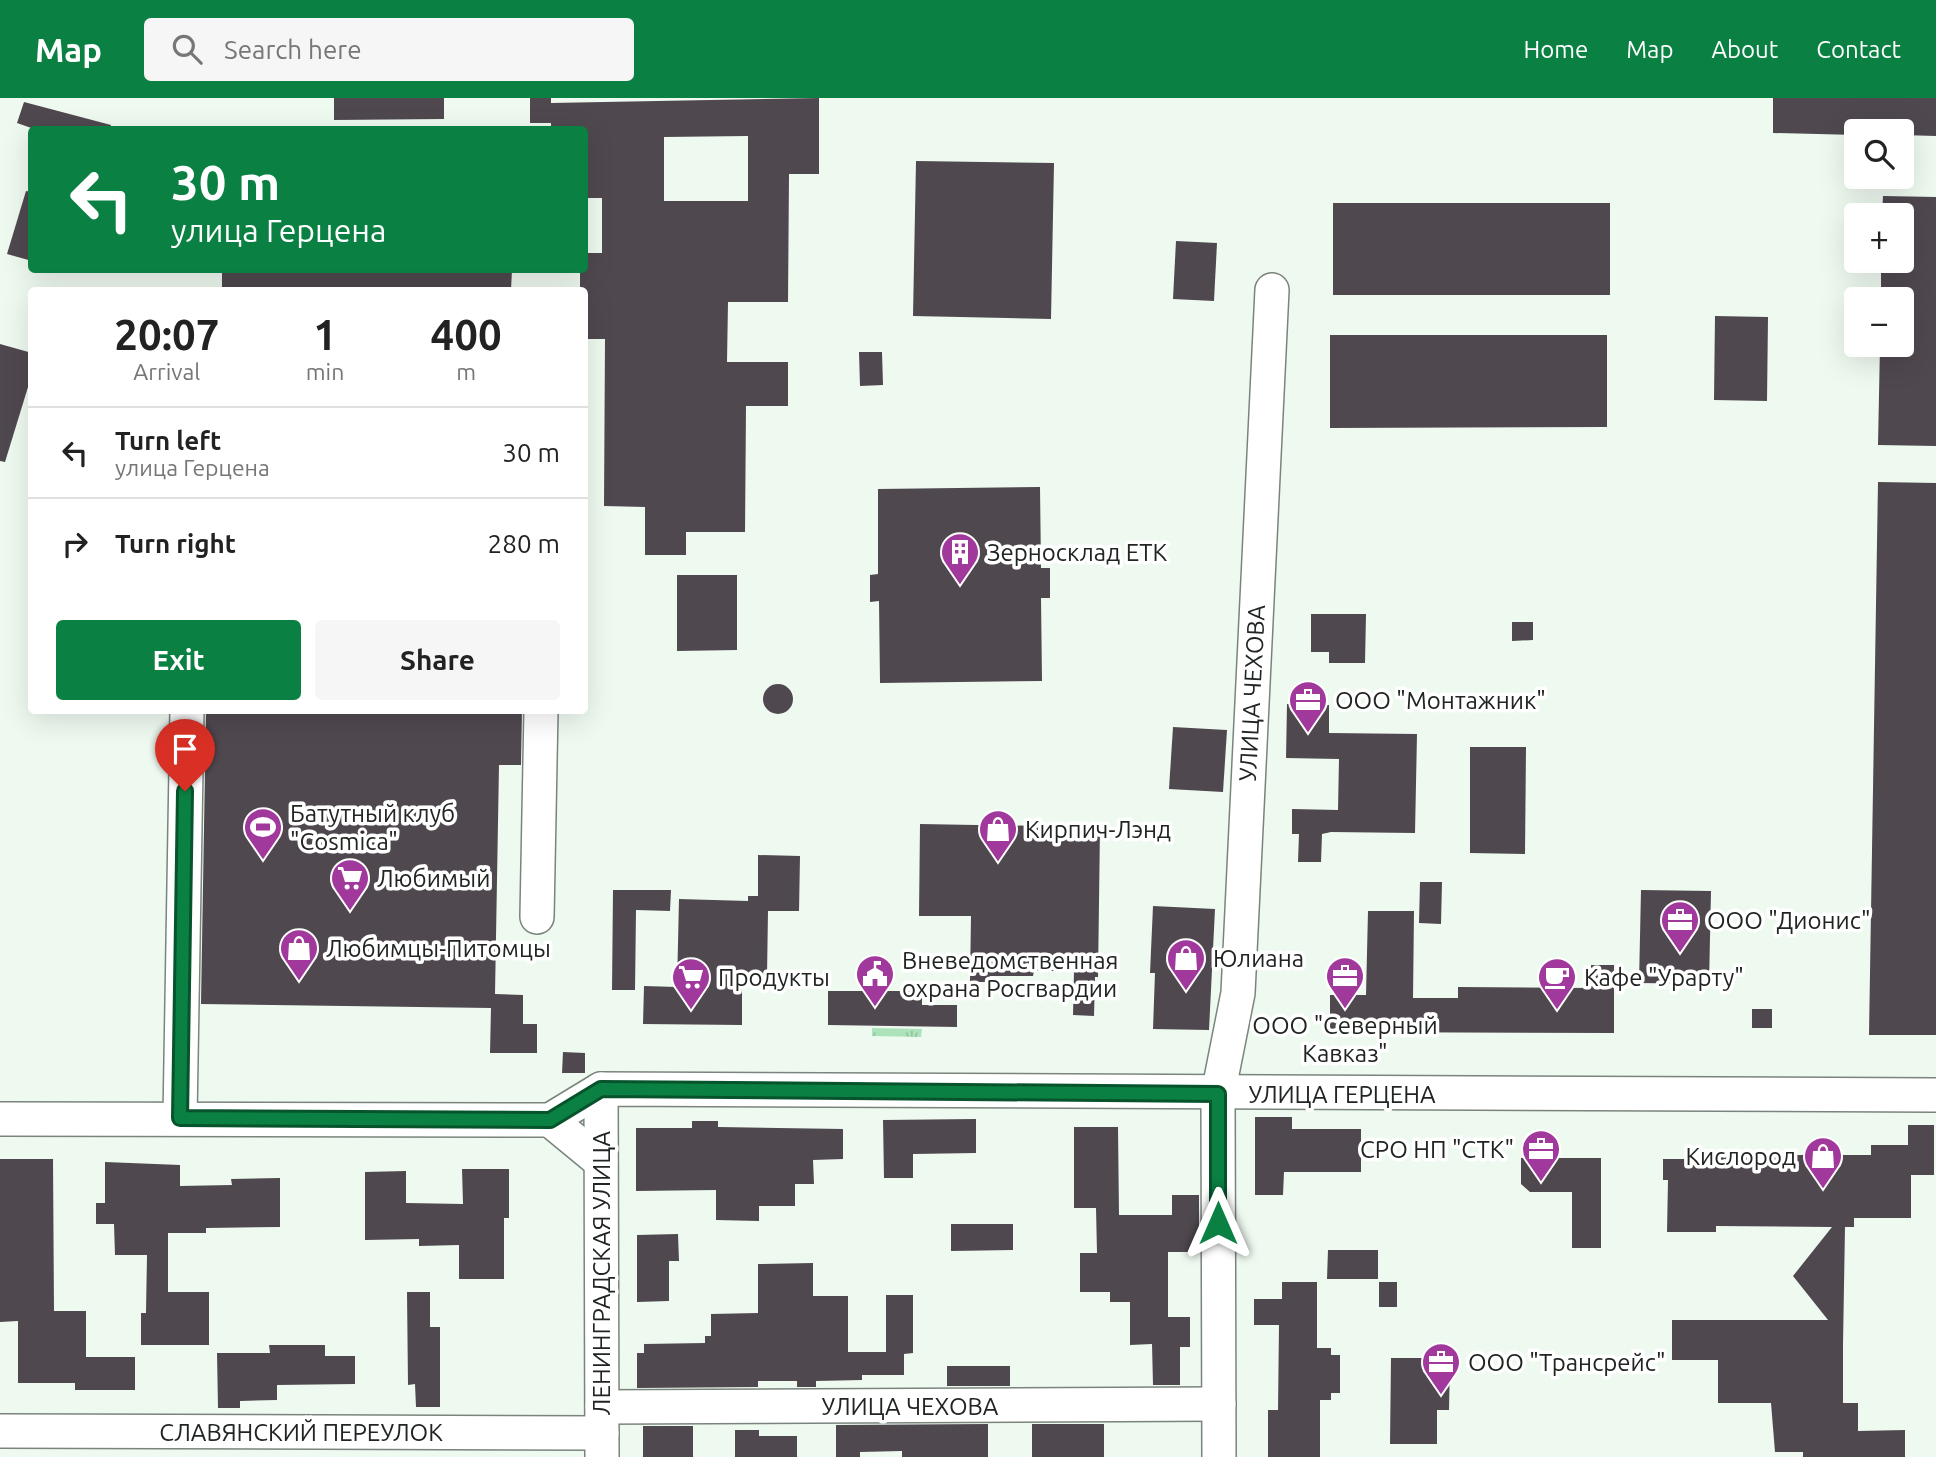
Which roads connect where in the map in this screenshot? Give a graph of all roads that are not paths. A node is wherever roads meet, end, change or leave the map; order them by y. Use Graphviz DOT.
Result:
graph roads {
  1 [pos="1272,290"];
  2 [pos="187,714"];
  3 [pos="541,714"];
  4 [pos="537,917"];
  5 [pos="601,1089"];
  6 [pos="1218,1094"];
  7 [pos="1936,1095"];
  8 [pos="180,1118"];
  9 [pos="0,1119"];
  10 [pos="550,1120"];
  11 [pos="601,1162"];
  12 [pos="1219,1404"];
  13 [pos="0,1431"];
  14 [pos="602,1432"];
  15 [pos="1219,1457"];
  1 -- 6 [label="street, УЛИЦА ЧЕХОВА"];
  2 -- 8 [label="street"];
  3 -- 4 [label="street"];
  5 -- 6 [label="street, УЛИЦА ГЕРЦЕНА"];
  5 -- 10 [label="street"];
  5 -- 11 [label="street, ЛЕНИНГРАДСКАЯ УЛИЦА"];
  6 -- 7 [label="street, УЛИЦА ГЕРЦЕНА"];
  6 -- 12 [label="street, УЛИЦА ЧЕХОВА"];
  8 -- 9 [label="street"];
  8 -- 10 [label="street"];
  10 -- 11 [label="street"];
  11 -- 14 [label="street, ЛЕНИНГРАДСКАЯ УЛИЦА"];
  12 -- 14 [label="street, УЛИЦА ЧЕХОВА"];
  12 -- 15 [label="street, УЛИЦА ЧЕХОВА"];
  13 -- 14 [label="street, СЛАВЯНСКИЙ ПЕРЕУЛОК"];
}
